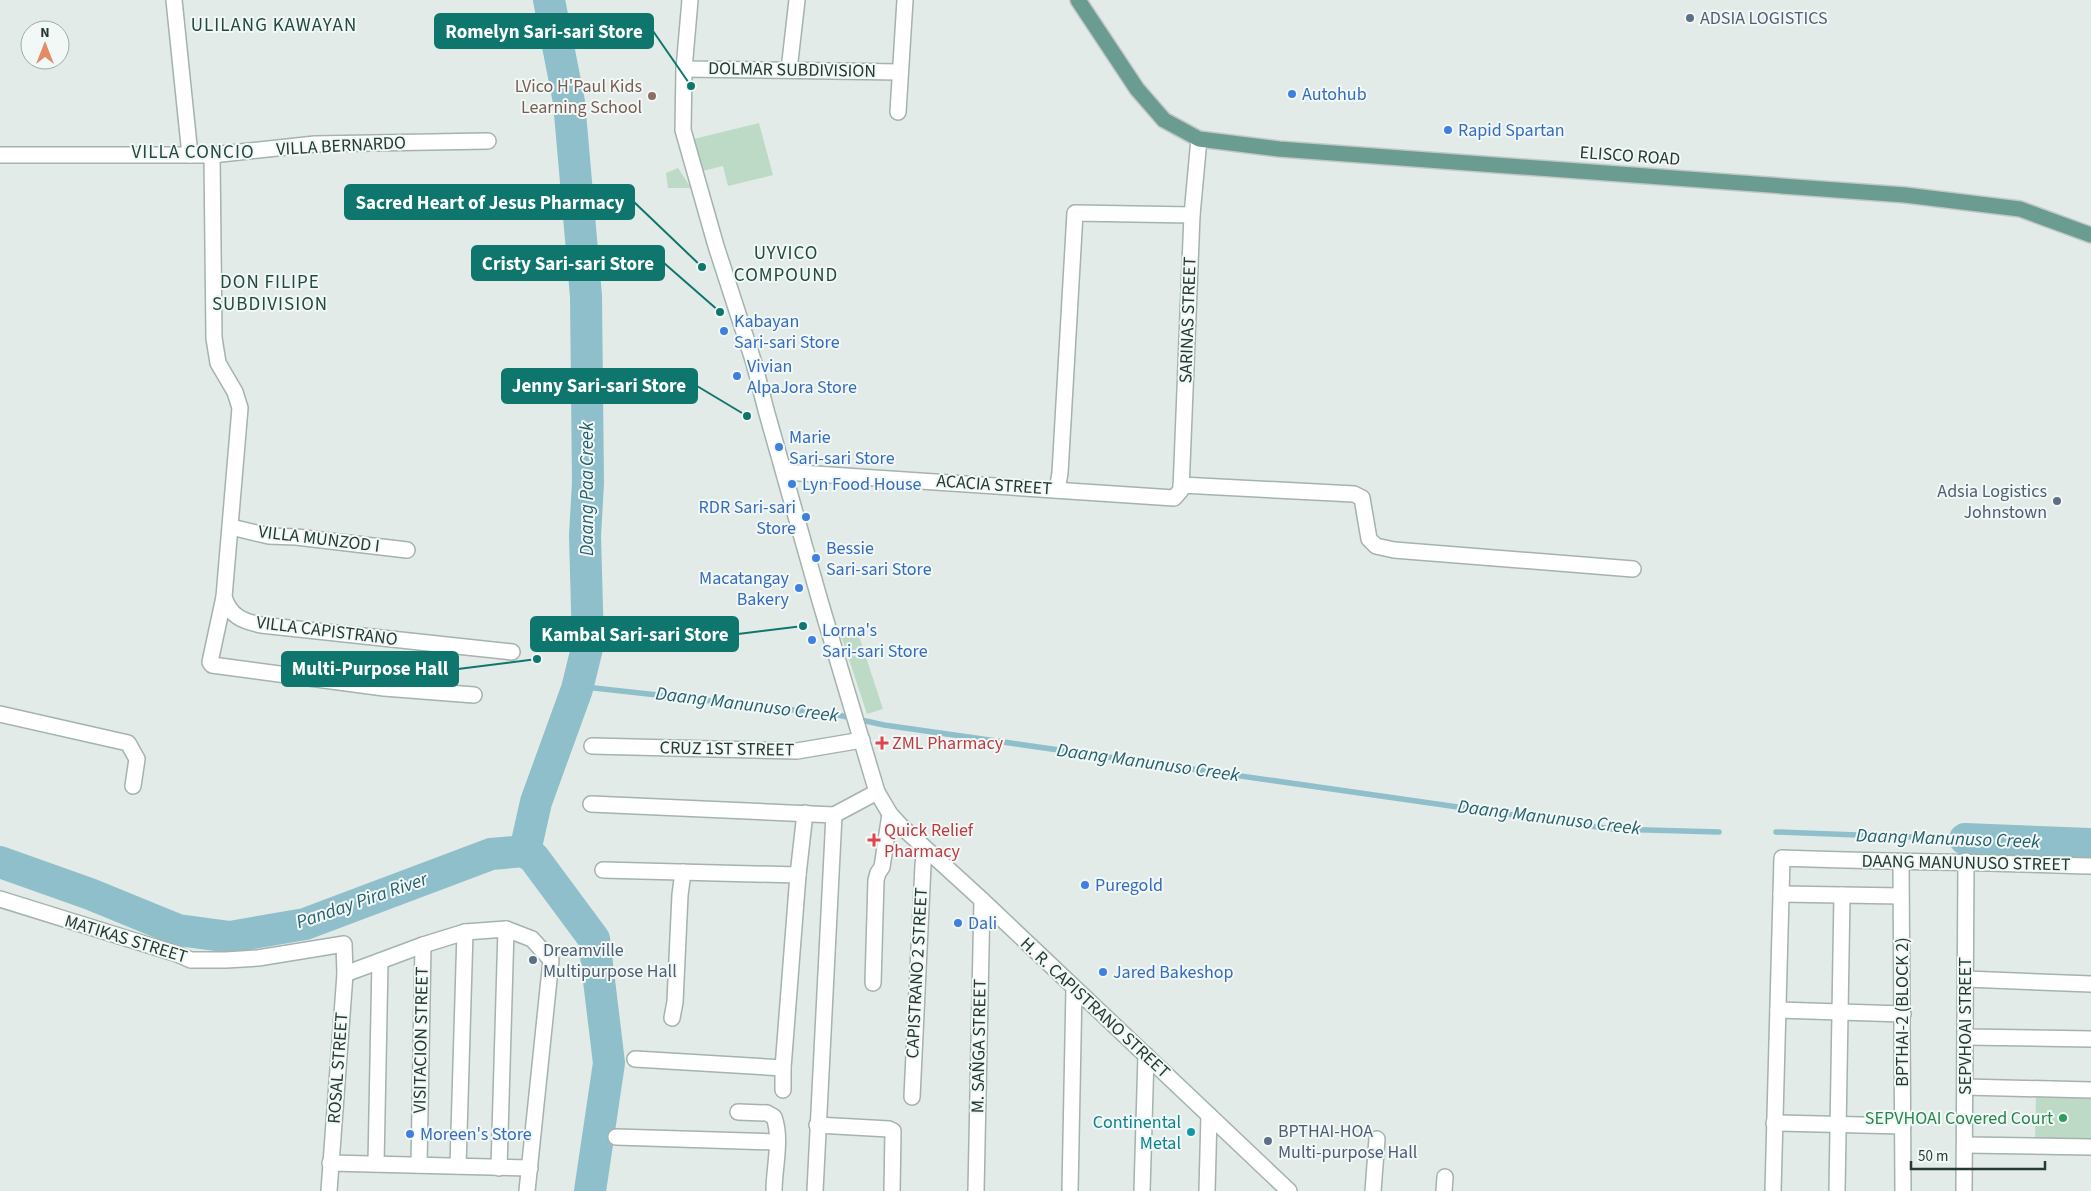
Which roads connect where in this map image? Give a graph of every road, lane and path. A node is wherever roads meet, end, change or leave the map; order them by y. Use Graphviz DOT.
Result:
graph roads {
  1 [pos="174,0"];
  2 [pos="690,0"];
  3 [pos="797,0"];
  4 [pos="905,0"];
  5 [pos="1078,0"];
  6 [pos="684,69"];
  7 [pos="789,70"];
  8 [pos="900,72"];
  9 [pos="898,112"];
  10 [pos="1198,139"];
  11 [pos="488,141"];
  12 [pos="0,155"];
  13 [pos="190,155"];
  14 [pos="212,155"];
  15 [pos="1192,215"];
  16 [pos="2091,235"];
  17 [pos="785,472"];
  18 [pos="1057,490"];
  19 [pos="1178,491"];
  20 [pos="231,527"];
  21 [pos="406,550"];
  22 [pos="1633,569"];
  23 [pos="224,597"];
  24 [pos="512,652"];
  25 [pos="474,695"];
  26 [pos="0,714"];
  27 [pos="862,740"];
  28 [pos="592,746"];
  29 [pos="133,786"];
  30 [pos="878,792"];
  31 [pos="591,804"];
  32 [pos="805,813"];
  33 [pos="890,814"];
  34 [pos="834,816"];
  35 [pos="926,849"];
  36 [pos="1966,861"];
  37 [pos="1901,862"];
  38 [pos="2091,866"];
  39 [pos="603,870"];
  40 [pos="683,872"];
  41 [pos="798,875"];
  42 [pos="1781,894"];
  43 [pos="1842,895"];
  44 [pos="1901,896"];
  45 [pos="0,899"];
  46 [pos="982,900"];
  47 [pos="506,929"];
  48 [pos="465,932"];
  49 [pos="344,944"];
  50 [pos="423,945"];
  51 [pos="380,961"];
  52 [pos="345,974"];
  53 [pos="1966,979"];
  54 [pos="873,983"];
  55 [pos="2091,984"];
  56 [pos="1074,988"];
  57 [pos="1778,1010"];
  58 [pos="1840,1012"];
  59 [pos="1902,1014"];
  60 [pos="672,1018"];
  61 [pos="1965,1037"];
  62 [pos="2091,1039"];
  63 [pos="1146,1055"];
  64 [pos="635,1059"];
  65 [pos="783,1068"];
  66 [pos="1965,1087"];
  67 [pos="783,1090"];
  68 [pos="2091,1090"];
  69 [pos="912,1097"];
  70 [pos="738,1112"];
  71 [pos="1209,1115"];
  72 [pos="1774,1123"];
  73 [pos="817,1125"];
  74 [pos="1838,1125"];
  75 [pos="1903,1126"];
  76 [pos="616,1136"];
  77 [pos="1377,1139"];
  78 [pos="776,1142"];
  79 [pos="1965,1144"];
  80 [pos="2091,1147"];
  81 [pos="330,1163"];
  82 [pos="376,1164"];
  83 [pos="419,1165"];
  84 [pos="458,1166"];
  85 [pos="498,1168"];
  86 [pos="530,1168"];
  87 [pos="329,1191"];
  88 [pos="527,1191"];
  89 [pos="774,1191"];
  90 [pos="815,1191"];
  91 [pos="892,1191"];
  92 [pos="976,1191"];
  93 [pos="1070,1191"];
  94 [pos="1142,1191"];
  95 [pos="1207,1191"];
  96 [pos="1289,1191"];
  97 [pos="1373,1191"];
  98 [pos="1773,1191"];
  99 [pos="1837,1191"];
  100 [pos="1904,1191"];
  101 [pos="1964,1191"];
  1 -- 13 [label="street"];
  2 -- 6 [label="street, H. R. CAPISTRANO STREET"];
  3 -- 7 [label="street"];
  4 -- 8 [label="street"];
  5 -- 10 [label="main road, ELISCO ROAD"];
  6 -- 7 [label="street, DOLMAR SUBDIVISION"];
  6 -- 17 [label="street, H. R. CAPISTRANO STREET"];
  7 -- 8 [label="street, DOLMAR SUBDIVISION"];
  8 -- 9 [label="street"];
  10 -- 15 [label="street, SARINAS STREET"];
  10 -- 16 [label="main road, ELISCO ROAD"];
  11 -- 14 [label="street, VILLA BERNARDO"];
  12 -- 13 [label="street, VILLA BERNARDO"];
  13 -- 14 [label="street, VILLA BERNARDO"];
  14 -- 20 [label="street"];
  15 -- 18 [label="street"];
  15 -- 19 [label="street, SARINAS STREET"];
  17 -- 18 [label="street, ACACIA STREET"];
  17 -- 27 [label="street, H. R. CAPISTRANO STREET"];
  18 -- 19 [label="street, ACACIA STREET"];
  19 -- 22 [label="street, ACACIA STREET"];
  20 -- 21 [label="street, VILLA MUNZOD I"];
  20 -- 23 [label="street"];
  23 -- 24 [label="street, VILLA CAPISTRANO"];
  23 -- 25 [label="street"];
  26 -- 29 [label="street"];
  27 -- 28 [label="street, CRUZ 1ST STREET"];
  27 -- 30 [label="street, H. R. CAPISTRANO STREET"];
  30 -- 33 [label="street, H. R. CAPISTRANO STREET"];
  30 -- 34 [label="street"];
  31 -- 32 [label="street"];
  32 -- 34 [label="street"];
  32 -- 41 [label="street"];
  33 -- 35 [label="street, H. R. CAPISTRANO STREET"];
  33 -- 54 [label="street"];
  34 -- 73 [label="street"];
  35 -- 46 [label="street, H. R. CAPISTRANO STREET"];
  35 -- 69 [label="street, CAPISTRANO 2 STREET"];
  36 -- 37 [label="street, DAANG MANUNUSO STREET"];
  36 -- 38 [label="street, DAANG MANUNUSO STREET"];
  36 -- 53 [label="street, SEPVHOAI STREET"];
  37 -- 42 [label="street, DAANG MANUNUSO STREET"];
  37 -- 44 [label="street, BPTHAI-2 (BLOCK 2)"];
  39 -- 40 [label="street"];
  40 -- 41 [label="street"];
  40 -- 60 [label="street"];
  41 -- 65 [label="street"];
  42 -- 43 [label="street"];
  42 -- 57 [label="street"];
  43 -- 44 [label="street"];
  43 -- 58 [label="street"];
  44 -- 59 [label="street, BPTHAI-2 (BLOCK 2)"];
  45 -- 49 [label="street, MATIKAS STREET"];
  46 -- 56 [label="street, H. R. CAPISTRANO STREET"];
  46 -- 92 [label="street, M. SAÑGA STREET"];
  47 -- 48 [label="street"];
  47 -- 85 [label="street"];
  47 -- 86 [label="street"];
  48 -- 50 [label="street"];
  48 -- 84 [label="street"];
  49 -- 52 [label="street, ROSAL STREET"];
  50 -- 51 [label="street"];
  50 -- 83 [label="street, VISITACION STREET"];
  51 -- 52 [label="street"];
  51 -- 82 [label="street"];
  52 -- 81 [label="street, ROSAL STREET"];
  53 -- 55 [label="street"];
  53 -- 61 [label="street, SEPVHOAI STREET"];
  56 -- 63 [label="street, H. R. CAPISTRANO STREET"];
  56 -- 93 [label="street"];
  57 -- 58 [label="street"];
  57 -- 72 [label="street"];
  58 -- 59 [label="street"];
  58 -- 74 [label="street"];
  59 -- 75 [label="street, BPTHAI-2 (BLOCK 2)"];
  61 -- 62 [label="street"];
  61 -- 66 [label="street, SEPVHOAI STREET"];
  63 -- 71 [label="street, H. R. CAPISTRANO STREET"];
  63 -- 94 [label="street"];
  64 -- 65 [label="street"];
  65 -- 67 [label="street"];
  66 -- 68 [label="street"];
  66 -- 79 [label="street, SEPVHOAI STREET"];
  70 -- 78 [label="street"];
  71 -- 95 [label="street"];
  71 -- 96 [label="street, H. R. CAPISTRANO STREET"];
  72 -- 74 [label="street"];
  72 -- 98 [label="street"];
  73 -- 90 [label="street"];
  73 -- 91 [label="street"];
  74 -- 75 [label="street"];
  74 -- 99 [label="street"];
  75 -- 100 [label="street, BPTHAI-2 (BLOCK 2)"];
  76 -- 78 [label="street"];
  77 -- 97 [label="street"];
  78 -- 89 [label="street"];
  79 -- 80 [label="street"];
  79 -- 101 [label="street, SEPVHOAI STREET"];
  81 -- 82 [label="street"];
  81 -- 87 [label="street, ROSAL STREET"];
  82 -- 83 [label="street"];
  83 -- 84 [label="street"];
  84 -- 85 [label="street"];
  85 -- 86 [label="street"];
  86 -- 88 [label="street"];
}
